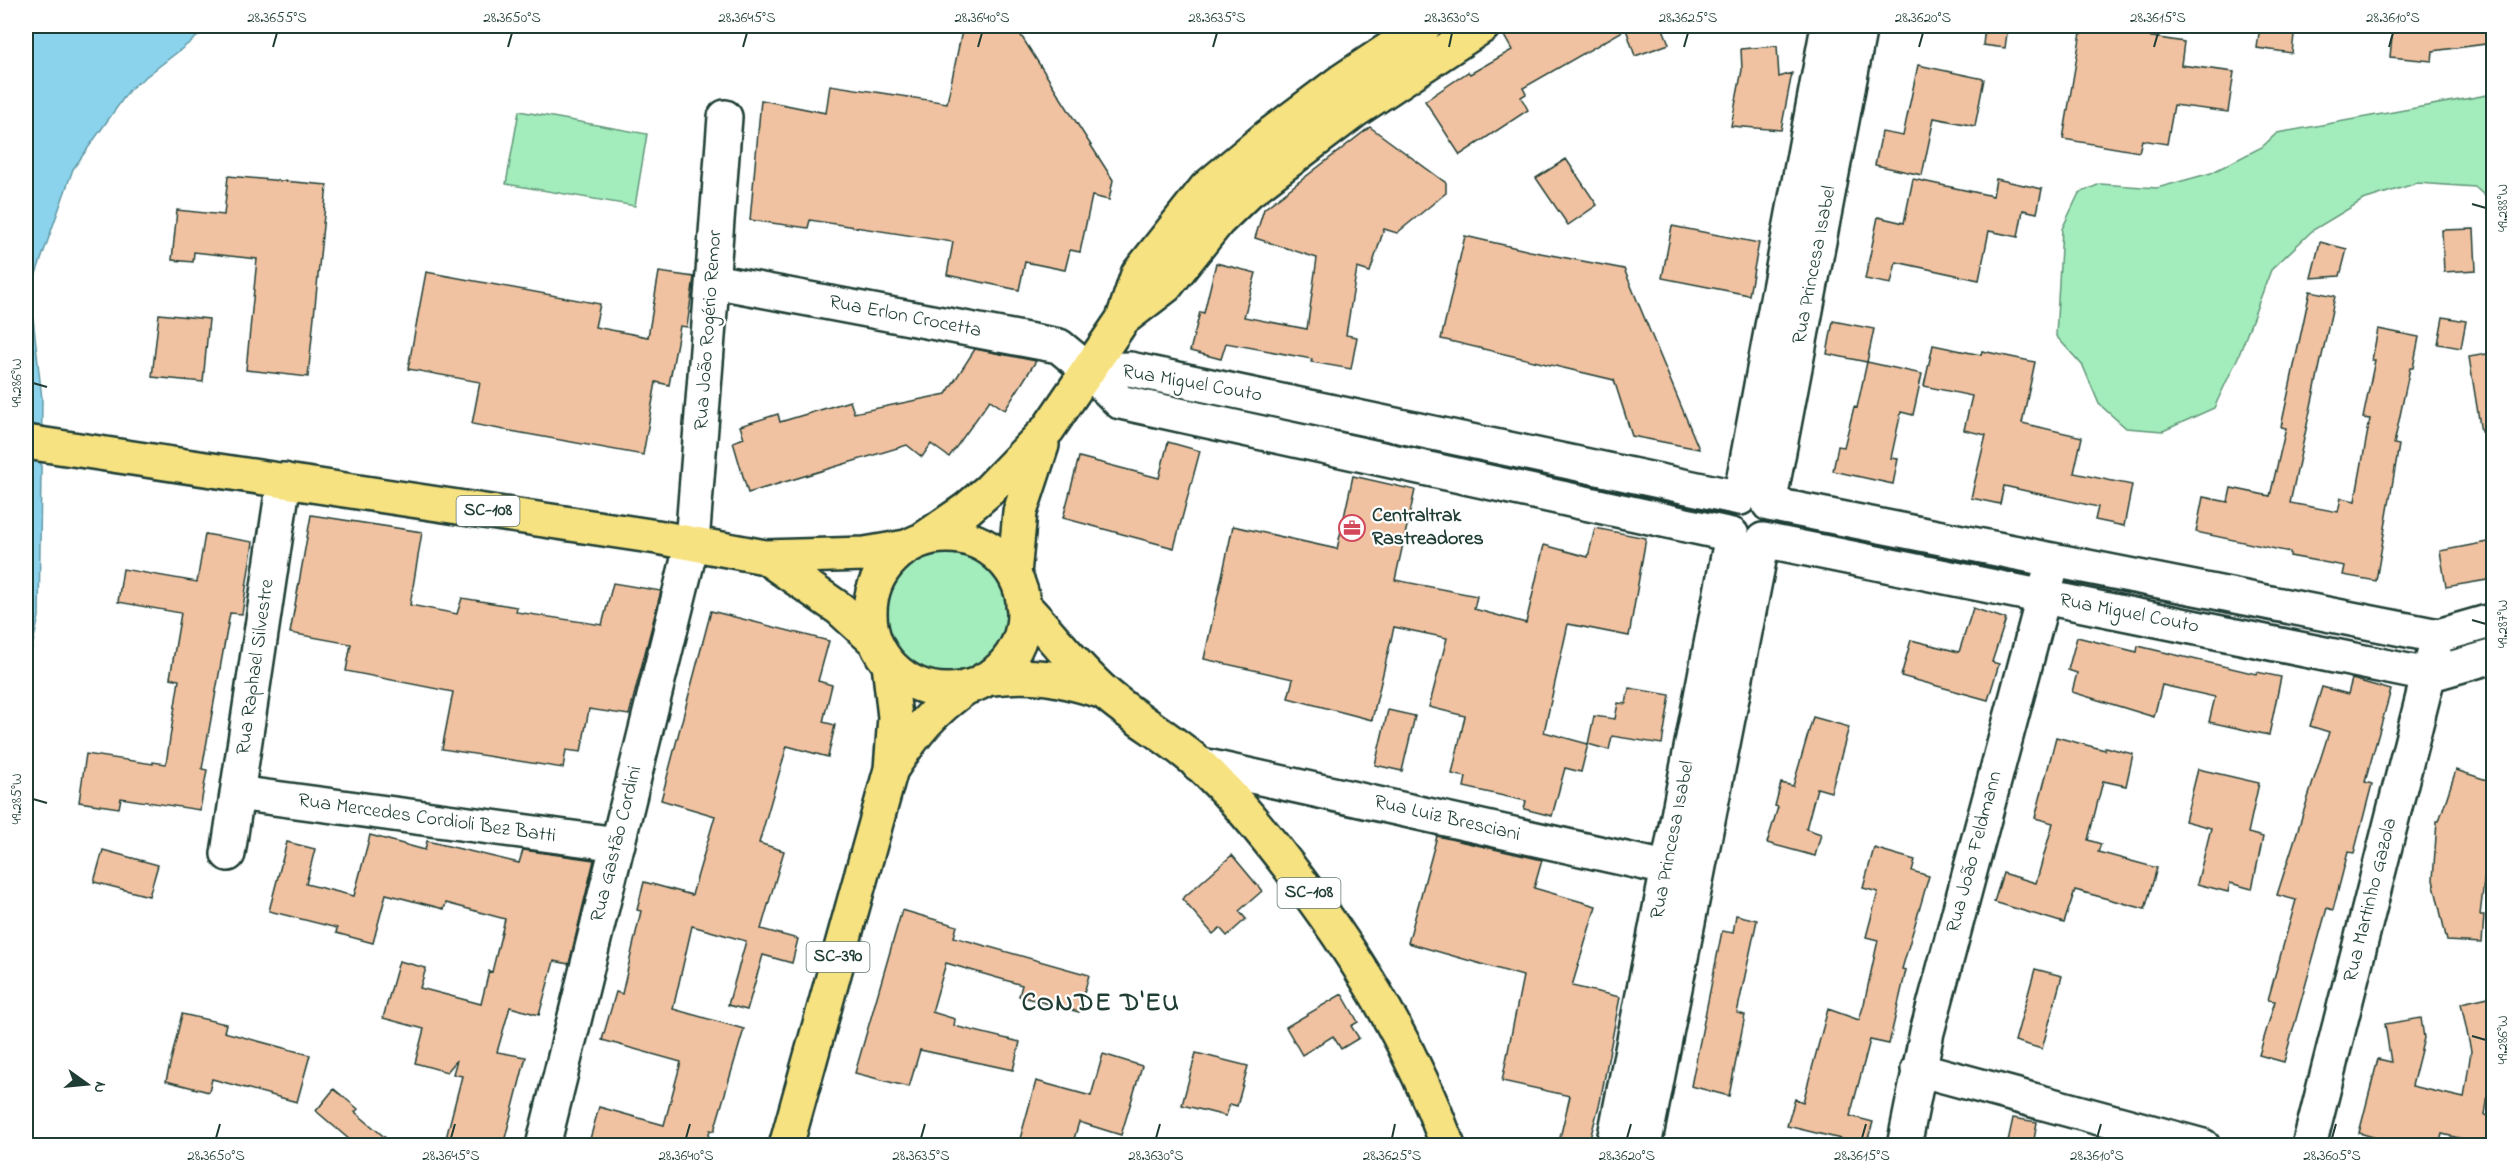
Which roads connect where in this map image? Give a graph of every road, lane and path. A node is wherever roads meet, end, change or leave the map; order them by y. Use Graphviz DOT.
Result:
graph roads {
  1 [pos="1424,26"];
  2 [pos="1484,26"];
  3 [pos="1828,26"];
  4 [pos="1860,26"];
  5 [pos="1446,35"];
  6 [pos="725,117"];
  7 [pos="1276,150"];
  8 [pos="1797,273"];
  9 [pos="713,281"];
  10 [pos="1088,370"];
  11 [pos="1048,429"];
  12 [pos="1472,441"];
  13 [pos="41,444"];
  14 [pos="1610,470"];
  15 [pos="1461,476"];
  16 [pos="284,480"];
  17 [pos="1754,501"];
  18 [pos="1603,507"];
  19 [pos="1747,537"];
  20 [pos="692,543"];
  21 [pos="915,543"];
  22 [pos="765,557"];
  23 [pos="2053,560"];
  24 [pos="1014,574"];
  25 [pos="2043,597"];
  26 [pos="1023,605"];
  27 [pos="2299,608"];
  28 [pos="2493,620"];
  29 [pos="2288,646"];
  30 [pos="882,652"];
  31 [pos="2433,655"];
  32 [pos="2493,656"];
  33 [pos="976,683"];
  34 [pos="1104,692"];
  35 [pos="1198,764"];
  36 [pos="891,769"];
  37 [pos="237,793"];
  38 [pos="618,844"];
  39 [pos="228,854"];
  40 [pos="1683,871"];
  41 [pos="1918,1069"];
  42 [pos="543,1146"];
  43 [pos="786,1146"];
  44 [pos="1448,1146"];
  45 [pos="1613,1146"];
  46 [pos="1644,1146"];
  47 [pos="1904,1146"];
  48 [pos="2203,1146"];
  49 [pos="2309,1146"];
  1 -- 7 [label="main road"];
  2 -- 5 [label="main road"];
  3 -- 8 [label="street, Rua Princesa Isabel"];
  4 -- 8 [label="street, Rua Princesa Isabel"];
  5 -- 7 [label="main road"];
  6 -- 9 [label="street, Rua João Rogério Remor"];
  7 -- 10 [label="main road"];
  8 -- 17 [label="street, Rua Princesa Isabel"];
  9 -- 10 [label="street, Rua Erlon Crocetta"];
  9 -- 20 [label="street, Rua João Rogério Remor"];
  10 -- 11 [label="main road"];
  10 -- 12 [label="street, Rua Miguel Couto"];
  10 -- 15 [label="street, Rua Miguel Couto"];
  11 -- 21 [label="main road"];
  11 -- 24 [label="main road"];
  12 -- 14 [label="street, Rua Miguel Couto"];
  12 -- 15 [label="street"];
  13 -- 16 [label="main road, SC-108"];
  14 -- 17 [label="street, Rua Miguel Couto"];
  14 -- 18 [label="street"];
  15 -- 18 [label="street, Rua Miguel Couto"];
  16 -- 20 [label="main road, SC-108"];
  16 -- 37 [label="street, Rua Raphael Silvestre"];
  17 -- 19 [label="street"];
  17 -- 19 [label="street"];
  17 -- 23 [label="street, Rua Miguel Couto"];
  18 -- 19 [label="street, Rua Miguel Couto"];
  19 -- 25 [label="street, Rua Miguel Couto"];
  19 -- 40 [label="street, Rua Princesa Isabel"];
  20 -- 22 [label="main road, SC-108"];
  20 -- 38 [label="street, Rua Gastão Cordini"];
  21 -- 22 [label="main road, SC-108"];
  21 -- 24 [label="main road"];
  21 -- 30 [label="main road"];
  22 -- 30 [label="main road, SC-108"];
  23 -- 25 [label="street, Rua João Feldmann"];
  23 -- 27 [label="street, Rua Miguel Couto"];
  24 -- 26 [label="main road"];
  25 -- 29 [label="street, Rua Miguel Couto"];
  25 -- 41 [label="street, Rua João Feldmann"];
  26 -- 33 [label="main road"];
  26 -- 34 [label="main road, SC-108"];
  27 -- 29 [label="street"];
  27 -- 31 [label="street, Rua Miguel Couto"];
  28 -- 31 [label="street, Rua Miguel Couto"];
  29 -- 31 [label="street, Rua Miguel Couto"];
  30 -- 33 [label="main road"];
  30 -- 36 [label="main road, SC-390"];
  31 -- 32 [label="street, Rua Miguel Couto"];
  31 -- 49 [label="street, Rua Martinho Gazola"];
  33 -- 34 [label="main road, SC-108"];
  33 -- 36 [label="main road, SC-390"];
  34 -- 35 [label="main road, SC-108"];
  35 -- 40 [label="street, Rua Luiz Bresciani"];
  35 -- 44 [label="main road, SC-108"];
  36 -- 43 [label="main road, SC-390"];
  37 -- 38 [label="street, Rua Mercedes Cordioli Bez Batti"];
  37 -- 39 [label="street, Rua Raphael Silvestre"];
  38 -- 42 [label="street, Rua Gastão Cordini"];
  40 -- 45 [label="street, Rua Princesa Isabel"];
  40 -- 46 [label="street, Rua Princesa Isabel"];
  41 -- 47 [label="street, Rua João Feldmann"];
  41 -- 48 [label="street"];
}
